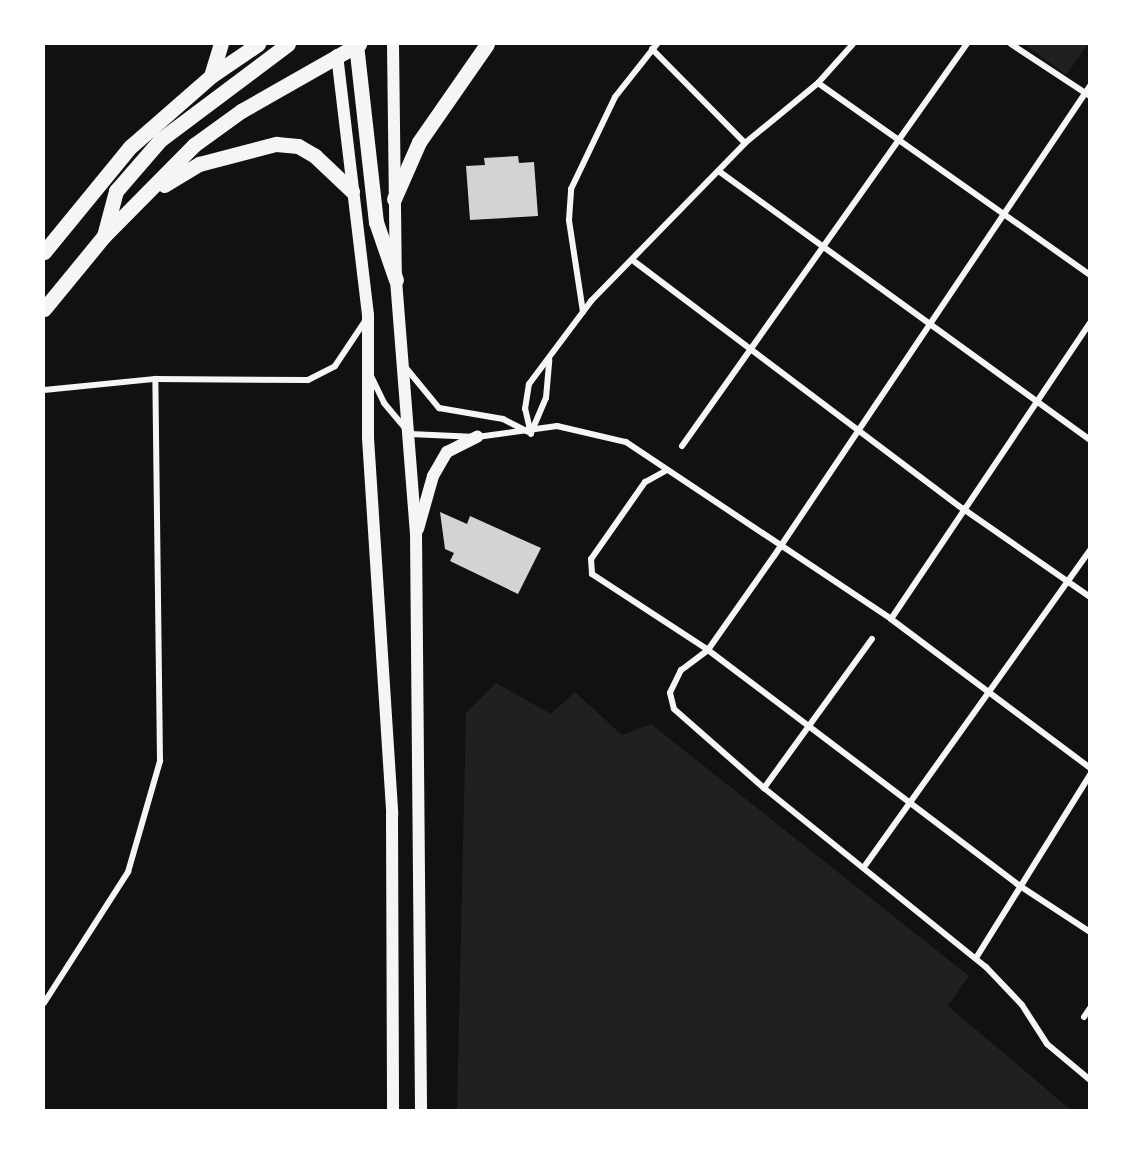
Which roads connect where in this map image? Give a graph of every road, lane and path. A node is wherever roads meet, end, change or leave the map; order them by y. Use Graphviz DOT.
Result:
graph roads {
  1 [pos="221,44"];
  2 [pos="258,44"];
  3 [pos="288,44"];
  4 [pos="357,44"];
  5 [pos="393,44"];
  6 [pos="487,44"];
  7 [pos="854,44"];
  8 [pos="968,44"];
  9 [pos="1011,44"];
  10 [pos="654,46"];
  11 [pos="338,47"];
  12 [pos="211,76"];
  13 [pos="818,83"];
  14 [pos="1089,86"];
  15 [pos="1087,94"];
  16 [pos="898,138"];
  17 [pos="746,143"];
  18 [pos="720,172"];
  19 [pos="351,191"];
  20 [pos="148,195"];
  21 [pos="394,199"];
  22 [pos="1005,211"];
  23 [pos="104,236"];
  24 [pos="821,248"];
  25 [pos="44,252"];
  26 [pos="635,262"];
  27 [pos="1089,275"];
  28 [pos="396,280"];
  29 [pos="44,309"];
  30 [pos="583,312"];
  31 [pos="368,315"];
  32 [pos="1089,323"];
  33 [pos="929,327"];
  34 [pos="749,348"];
  35 [pos="549,358"];
  36 [pos="404,365"];
  37 [pos="369,371"];
  38 [pos="155,378"];
  39 [pos="44,390"];
  40 [pos="1036,401"];
  41 [pos="858,428"];
  42 [pos="410,434"];
  43 [pos="531,434"];
  44 [pos="477,437"];
  45 [pos="1089,440"];
  46 [pos="682,446"];
  47 [pos="670,471"];
  48 [pos="962,508"];
  49 [pos="416,533"];
  50 [pos="780,540"];
  51 [pos="1089,550"];
  52 [pos="1066,582"];
  53 [pos="1089,597"];
  54 [pos="891,619"];
  55 [pos="873,639"];
  56 [pos="708,650"];
  57 [pos="987,694"];
  58 [pos="810,726"];
  59 [pos="1089,768"];
  60 [pos="1089,775"];
  61 [pos="764,788"];
  62 [pos="908,802"];
  63 [pos="864,867"];
  64 [pos="1017,884"];
  65 [pos="1089,932"];
  66 [pos="976,958"];
  67 [pos="44,1003"];
  68 [pos="1089,1008"];
  69 [pos="1084,1017"];
  70 [pos="1089,1080"];
  71 [pos="393,1110"];
  72 [pos="421,1110"];
  1 -- 12 [label="main road"];
  2 -- 12 [label="main road"];
  3 -- 23 [label="main road"];
  4 -- 11 [label="main road"];
  4 -- 28 [label="main road"];
  5 -- 21 [label="main road"];
  6 -- 21 [label="main road"];
  7 -- 13 [label="street"];
  8 -- 16 [label="street"];
  9 -- 15 [label="street"];
  10 -- 17 [label="street"];
  10 -- 30 [label="street"];
  11 -- 19 [label="main road"];
  11 -- 20 [label="main road"];
  12 -- 25 [label="main road"];
  13 -- 16 [label="street"];
  13 -- 17 [label="street"];
  14 -- 15 [label="street"];
  15 -- 22 [label="street"];
  16 -- 22 [label="street"];
  16 -- 24 [label="street"];
  17 -- 18 [label="street"];
  18 -- 24 [label="street"];
  18 -- 26 [label="street"];
  19 -- 20 [label="main road"];
  19 -- 31 [label="main road"];
  20 -- 23 [label="main road"];
  21 -- 28 [label="main road"];
  22 -- 27 [label="street"];
  22 -- 33 [label="street"];
  23 -- 29 [label="main road"];
  24 -- 33 [label="street"];
  24 -- 34 [label="street"];
  26 -- 30 [label="street"];
  26 -- 34 [label="street"];
  28 -- 36 [label="main road"];
  30 -- 35 [label="street"];
  31 -- 37 [label="main road"];
  31 -- 38 [label="street"];
  32 -- 40 [label="street"];
  33 -- 40 [label="street"];
  33 -- 41 [label="street"];
  34 -- 41 [label="street"];
  34 -- 46 [label="street"];
  35 -- 43 [label="street"];
  35 -- 43 [label="street"];
  36 -- 42 [label="main road"];
  36 -- 43 [label="street"];
  37 -- 42 [label="street"];
  37 -- 71 [label="main road"];
  38 -- 39 [label="street"];
  38 -- 67 [label="street"];
  40 -- 45 [label="street"];
  40 -- 48 [label="street"];
  41 -- 48 [label="street"];
  41 -- 50 [label="street"];
  42 -- 44 [label="street"];
  42 -- 49 [label="main road"];
  43 -- 44 [label="street"];
  43 -- 47 [label="street"];
  44 -- 49 [label="main road"];
  47 -- 50 [label="street"];
  47 -- 56 [label="street"];
  48 -- 52 [label="street"];
  48 -- 54 [label="street"];
  49 -- 72 [label="main road"];
  50 -- 54 [label="street"];
  50 -- 56 [label="street"];
  51 -- 52 [label="street"];
  52 -- 53 [label="street"];
  52 -- 57 [label="street"];
  54 -- 57 [label="street"];
  55 -- 58 [label="street"];
  56 -- 58 [label="street"];
  56 -- 61 [label="street"];
  57 -- 59 [label="street"];
  57 -- 62 [label="street"];
  58 -- 61 [label="street"];
  58 -- 62 [label="street"];
  60 -- 64 [label="street"];
  61 -- 63 [label="street"];
  62 -- 63 [label="street"];
  62 -- 64 [label="street"];
  63 -- 66 [label="street"];
  64 -- 65 [label="street"];
  64 -- 66 [label="street"];
  66 -- 70 [label="street"];
  68 -- 69 [label="street"];
}
